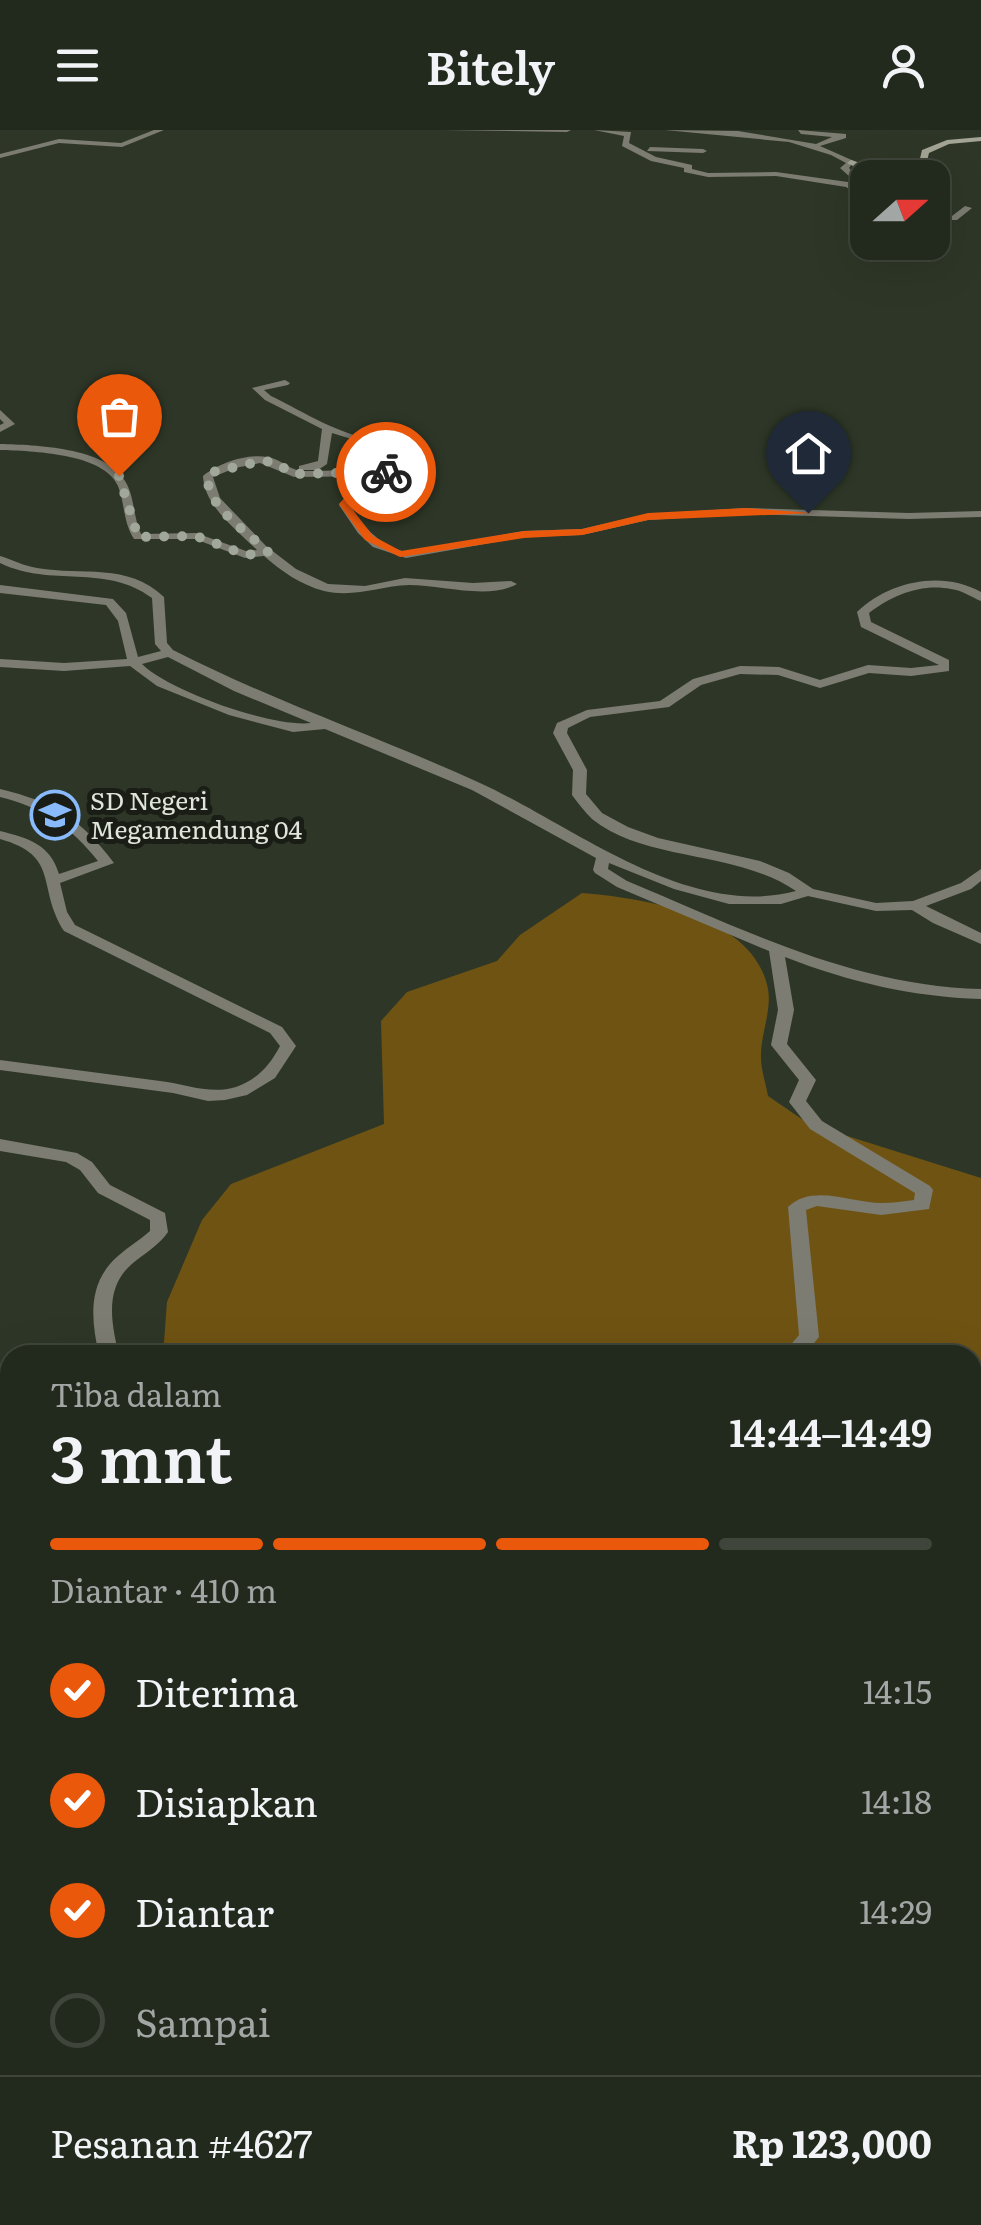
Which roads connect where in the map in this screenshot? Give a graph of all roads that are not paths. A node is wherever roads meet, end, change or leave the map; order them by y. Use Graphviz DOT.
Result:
graph roads {
  1 [pos="160,130"];
  2 [pos="448,130"];
  3 [pos="567,130"];
  4 [pos="598,130"];
  5 [pos="669,130"];
  6 [pos="786,130"];
  7 [pos="819,131"];
  8 [pos="485,132"];
  9 [pos="843,136"];
  10 [pos="981,139"];
  11 [pos="857,140"];
  12 [pos="492,141"];
  13 [pos="819,144"];
  14 [pos="640,150"];
  15 [pos="704,151"];
  16 [pos="0,156"];
  17 [pos="923,160"];
  18 [pos="850,162"];
  19 [pos="849,185"];
  20 [pos="968,208"];
  21 [pos="950,218"];
  22 [pos="285,382"];
  23 [pos="0,412"];
  24 [pos="327,428"];
  25 [pos="0,429"];
  26 [pos="410,443"];
  27 [pos="0,447"];
  28 [pos="278,464"];
  29 [pos="981,514"];
  30 [pos="268,552"];
  31 [pos="0,559"];
  32 [pos="511,584"];
  33 [pos="0,590"];
  34 [pos="981,598"];
  35 [pos="169,653"];
  36 [pos="0,663"];
  37 [pos="135,663"];
  38 [pos="324,724"];
  39 [pos="0,793"];
  40 [pos="0,835"];
  41 [pos="604,856"];
  42 [pos="981,873"];
  43 [pos="56,880"];
  44 [pos="808,892"];
  45 [pos="915,905"];
  46 [pos="981,939"];
  47 [pos="776,946"];
  48 [pos="981,994"];
  49 [pos="0,1064"];
  50 [pos="0,1144"];
  51 [pos="106,1345"];
  52 [pos="801,1345"];
  1 -- 16 [label="street"];
  2 -- 8 [label="street"];
  3 -- 8 [label="street"];
  4 -- 14 [label="street"];
  5 -- 13 [label="street"];
  6 -- 7 [label="street"];
  7 -- 9 [label="street"];
  8 -- 12 [label="street"];
  9 -- 11 [label="street"];
  9 -- 13 [label="street"];
  10 -- 17 [label="street"];
  13 -- 18 [label="street"];
  14 -- 15 [label="street"];
  14 -- 19 [label="street"];
  20 -- 21 [label="street"];
  22 -- 24 [label="street"];
  23 -- 25 [label="street"];
  24 -- 26 [label="street"];
  24 -- 28 [label="street"];
  27 -- 30 [label="street"];
  28 -- 29 [label="street"];
  28 -- 30 [label="street"];
  30 -- 32 [label="street"];
  31 -- 35 [label="street"];
  33 -- 37 [label="street"];
  34 -- 44 [label="street"];
  35 -- 37 [label="street"];
  35 -- 38 [label="street"];
  36 -- 37 [label="street"];
  37 -- 38 [label="street"];
  38 -- 41 [label="street"];
  39 -- 43 [label="street"];
  40 -- 43 [label="street"];
  41 -- 44 [label="street"];
  41 -- 47 [label="street"];
  42 -- 45 [label="street"];
  43 -- 49 [label="street"];
  44 -- 45 [label="street"];
  45 -- 46 [label="street"];
  47 -- 48 [label="street"];
  47 -- 52 [label="street"];
  50 -- 51 [label="street"];
}
